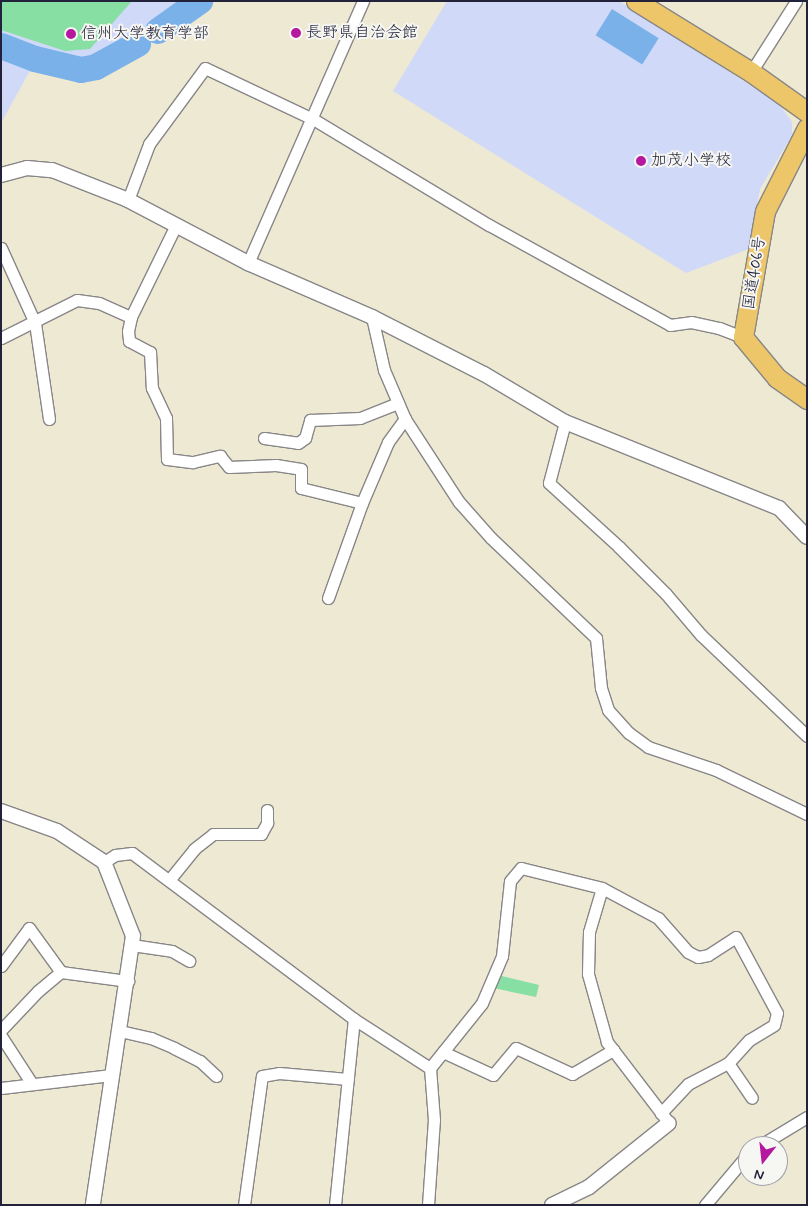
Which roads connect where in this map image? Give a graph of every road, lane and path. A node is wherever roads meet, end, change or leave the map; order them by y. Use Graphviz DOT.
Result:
graph roads {
  1 [pos="363,1"];
  2 [pos="636,1"];
  3 [pos="796,1"];
  4 [pos="751,72"];
  5 [pos="807,112"];
  6 [pos="314,119"];
  7 [pos="807,128"];
  8 [pos="1,175"];
  9 [pos="128,200"];
  10 [pos="176,226"];
  11 [pos="1,248"];
  12 [pos="248,263"];
  13 [pos="131,317"];
  14 [pos="372,317"];
  15 [pos="35,323"];
  16 [pos="743,337"];
  17 [pos="1,338"];
  18 [pos="807,399"];
  19 [pos="398,403"];
  20 [pos="49,419"];
  21 [pos="405,419"];
  22 [pos="565,422"];
  23 [pos="264,438"];
  24 [pos="362,503"];
  25 [pos="807,536"];
  26 [pos="328,598"];
  27 [pos="807,736"];
  28 [pos="267,810"];
  29 [pos="1,811"];
  30 [pos="807,814"];
  31 [pos="104,862"];
  32 [pos="170,879"];
  33 [pos="602,888"];
  34 [pos="132,945"];
  35 [pos="189,960"];
  36 [pos="1,966"];
  37 [pos="61,972"];
  38 [pos="128,981"];
  39 [pos="354,1019"];
  40 [pos="1,1030"];
  41 [pos="120,1031"];
  42 [pos="1,1036"];
  43 [pos="613,1050"];
  44 [pos="443,1052"];
  45 [pos="728,1063"];
  46 [pos="430,1068"];
  47 [pos="111,1074"];
  48 [pos="216,1076"];
  49 [pos="348,1079"];
  50 [pos="32,1084"];
  51 [pos="1,1088"];
  52 [pos="752,1098"];
  53 [pos="807,1117"];
  54 [pos="665,1118"];
  55 [pos="776,1136"];
  56 [pos="738,1166"];
  57 [pos="558,1204"];
  58 [pos="93,1205"];
  59 [pos="244,1205"];
  60 [pos="335,1205"];
  61 [pos="428,1205"];
  62 [pos="705,1205"];
  1 -- 6 [label="street"];
  2 -- 4 [label="highway"];
  3 -- 4 [label="street"];
  4 -- 5 [label="highway"];
  6 -- 9 [label="street"];
  6 -- 12 [label="street"];
  6 -- 16 [label="street"];
  7 -- 16 [label="highway, 国道406号"];
  8 -- 9 [label="street"];
  9 -- 10 [label="street"];
  10 -- 12 [label="street"];
  10 -- 13 [label="street"];
  11 -- 15 [label="street"];
  12 -- 14 [label="street"];
  13 -- 15 [label="street"];
  13 -- 24 [label="street"];
  14 -- 19 [label="street"];
  14 -- 22 [label="street"];
  15 -- 17 [label="street"];
  15 -- 20 [label="street"];
  16 -- 18 [label="highway"];
  19 -- 21 [label="street"];
  19 -- 23 [label="street"];
  21 -- 24 [label="street"];
  21 -- 30 [label="street"];
  22 -- 25 [label="street"];
  22 -- 27 [label="street"];
  24 -- 26 [label="street"];
  28 -- 32 [label="street"];
  29 -- 31 [label="street"];
  31 -- 32 [label="street"];
  31 -- 34 [label="street"];
  32 -- 39 [label="street"];
  33 -- 43 [label="street"];
  33 -- 44 [label="street"];
  33 -- 45 [label="street"];
  34 -- 35 [label="street"];
  34 -- 38 [label="street"];
  36 -- 37 [label="street"];
  37 -- 38 [label="street"];
  37 -- 40 [label="street"];
  38 -- 41 [label="street"];
  39 -- 46 [label="street"];
  39 -- 49 [label="street"];
  41 -- 47 [label="street"];
  41 -- 48 [label="street"];
  42 -- 50 [label="street"];
  43 -- 44 [label="street"];
  43 -- 54 [label="street"];
  44 -- 46 [label="street"];
  45 -- 52 [label="street"];
  45 -- 54 [label="street"];
  46 -- 61 [label="street"];
  47 -- 50 [label="street"];
  47 -- 58 [label="street"];
  49 -- 59 [label="street"];
  49 -- 60 [label="street"];
  50 -- 51 [label="street"];
  53 -- 55 [label="street"];
  54 -- 57 [label="street"];
  56 -- 62 [label="street"];
}
